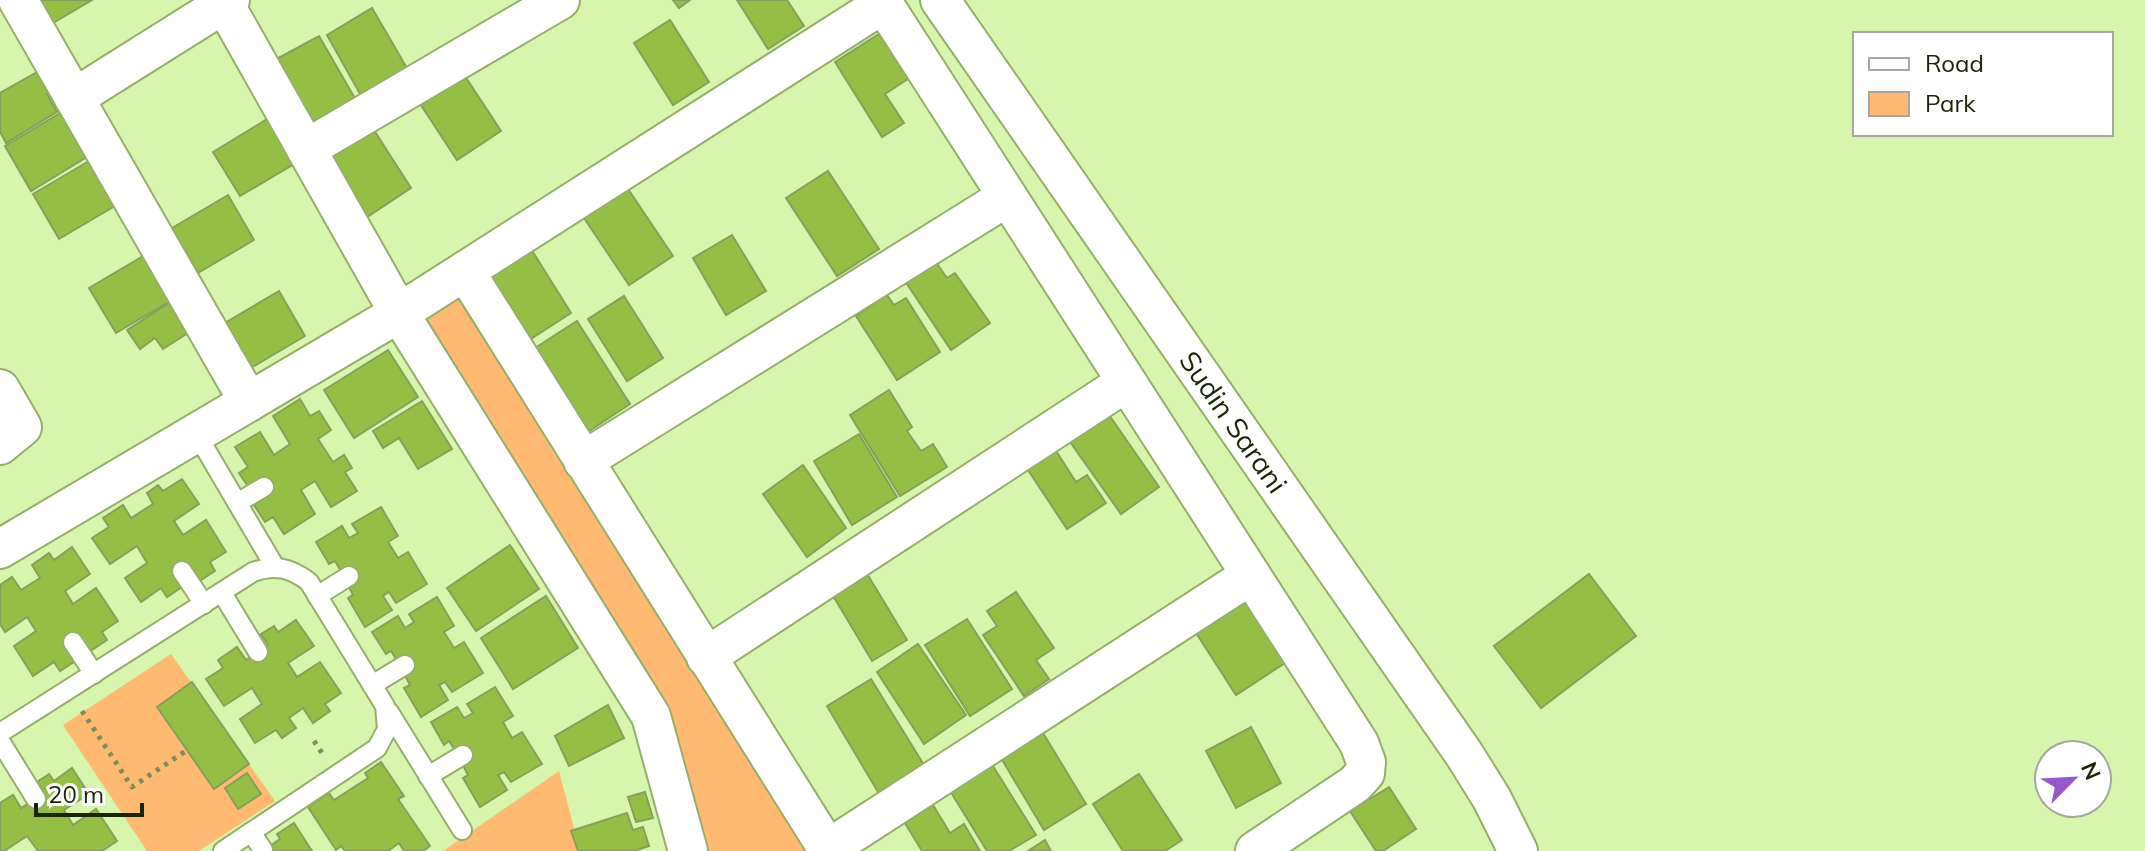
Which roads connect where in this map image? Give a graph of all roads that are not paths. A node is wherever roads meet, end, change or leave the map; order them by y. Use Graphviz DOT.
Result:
graph roads {
  1 [pos="18,0"];
  2 [pos="560,0"];
  3 [pos="940,0"];
  4 [pos="225,1"];
  5 [pos="888,3"];
  6 [pos="74,98"];
  7 [pos="306,149"];
  8 [pos="1007,197"];
  9 [pos="465,271"];
  10 [pos="399,313"];
  11 [pos="1125,383"];
  12 [pos="0,389"];
  13 [pos="249,402"];
  14 [pos="0,445"];
  15 [pos="206,450"];
  16 [pos="583,461"];
  17 [pos="264,487"];
  18 [pos="237,503"];
  19 [pos="0,549"];
  20 [pos="275,567"];
  21 [pos="182,571"];
  22 [pos="1251,575"];
  23 [pos="349,576"];
  24 [pos="222,593"];
  25 [pos="317,596"];
  26 [pos="204,604"];
  27 [pos="73,642"];
  28 [pos="258,652"];
  29 [pos="706,657"];
  30 [pos="405,665"];
  31 [pos="94,674"];
  32 [pos="372,685"];
  33 [pos="385,706"];
  34 [pos="0,733"];
  35 [pos="0,741"];
  36 [pos="463,755"];
  37 [pos="340,773"];
  38 [pos="428,776"];
  39 [pos="351,790"];
  40 [pos="36,799"];
  41 [pos="462,830"];
  42 [pos="251,832"];
  43 [pos="263,850"];
  44 [pos="829,850"];
  45 [pos="223,851"];
  46 [pos="688,851"];
  47 [pos="1255,851"];
  48 [pos="1518,851"];
  1 -- 6 [label="street"];
  2 -- 7 [label="street"];
  3 -- 48 [label="street, Sudin Sarani"];
  4 -- 6 [label="street"];
  4 -- 7 [label="street"];
  5 -- 8 [label="street"];
  5 -- 9 [label="street"];
  6 -- 13 [label="street"];
  7 -- 10 [label="street"];
  8 -- 11 [label="street"];
  8 -- 16 [label="street"];
  9 -- 10 [label="street"];
  9 -- 16 [label="street"];
  10 -- 13 [label="street"];
  10 -- 46 [label="street"];
  11 -- 22 [label="street"];
  11 -- 29 [label="street"];
  12 -- 14 [label="street"];
  13 -- 19 [label="street"];
  15 -- 18 [label="lane"];
  16 -- 29 [label="street"];
  17 -- 18 [label="lane"];
  18 -- 20 [label="lane"];
  20 -- 24 [label="lane"];
  20 -- 25 [label="lane"];
  21 -- 26 [label="lane"];
  22 -- 44 [label="street"];
  22 -- 47 [label="street"];
  23 -- 25 [label="lane"];
  24 -- 26 [label="lane"];
  24 -- 28 [label="lane"];
  25 -- 32 [label="lane"];
  26 -- 31 [label="lane"];
  27 -- 31 [label="lane"];
  29 -- 44 [label="street"];
  30 -- 32 [label="lane"];
  31 -- 34 [label="lane"];
  32 -- 33 [label="lane"];
  33 -- 37 [label="lane"];
  33 -- 38 [label="lane"];
  35 -- 40 [label="lane"];
  36 -- 38 [label="lane"];
  37 -- 39 [label="lane"];
  37 -- 42 [label="lane"];
  38 -- 41 [label="lane"];
  42 -- 43 [label="lane"];
  42 -- 45 [label="lane"];
}
